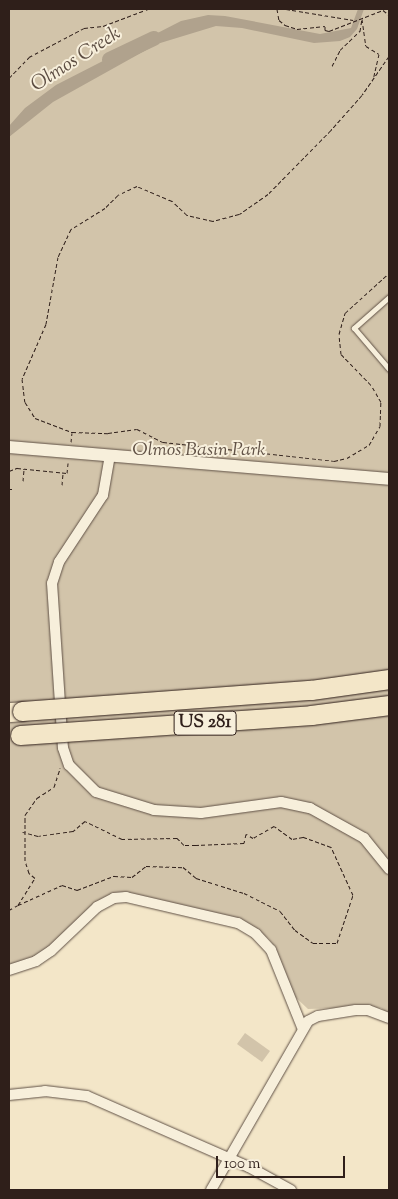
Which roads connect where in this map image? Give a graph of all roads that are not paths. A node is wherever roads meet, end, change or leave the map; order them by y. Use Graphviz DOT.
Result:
graph roads {
  1 [pos="389,297"];
  2 [pos="389,370"];
  3 [pos="9,447"];
  4 [pos="110,455"];
  5 [pos="389,479"];
  6 [pos="389,679"];
  7 [pos="389,705"];
  8 [pos="15,711"];
  9 [pos="14,736"];
  10 [pos="389,869"];
  11 [pos="9,970"];
  12 [pos="389,1016"];
  13 [pos="302,1027"];
  14 [pos="9,1095"];
  15 [pos="228,1158"];
  16 [pos="211,1190"];
  17 [pos="291,1190"];
  1 -- 2 [label="lane"];
  3 -- 4 [label="street"];
  4 -- 5 [label="street"];
  4 -- 10 [label="street"];
  6 -- 8 [label="highway, US 281, bridge"];
  7 -- 9 [label="highway, US 281, bridge"];
  11 -- 13 [label="street"];
  12 -- 13 [label="street"];
  13 -- 15 [label="street"];
  14 -- 15 [label="street"];
  15 -- 16 [label="street"];
  15 -- 17 [label="street"];
}
